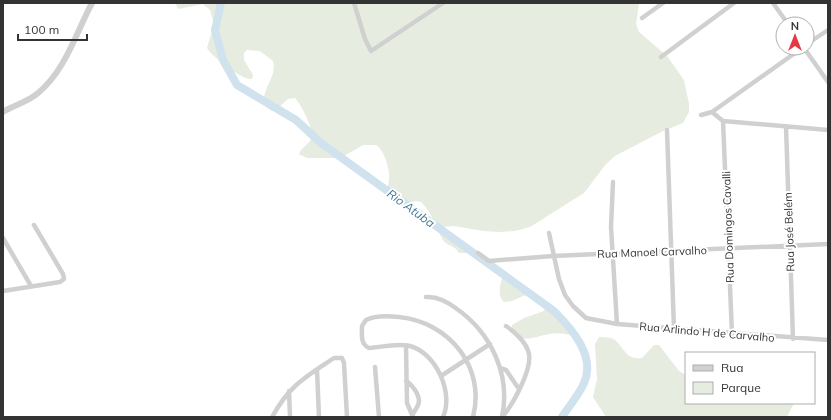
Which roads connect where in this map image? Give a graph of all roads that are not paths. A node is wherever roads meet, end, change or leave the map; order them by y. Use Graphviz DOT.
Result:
graph roads {
  1 [pos="92,3"];
  2 [pos="354,3"];
  3 [pos="443,3"];
  4 [pos="662,3"];
  5 [pos="734,3"];
  6 [pos="773,3"];
  7 [pos="782,16"];
  8 [pos="642,18"];
  9 [pos="828,30"];
  10 [pos="815,39"];
  11 [pos="792,56"];
  12 [pos="809,56"];
  13 [pos="661,57"];
  14 [pos="828,82"];
  15 [pos="3,112"];
  16 [pos="712,112"];
  17 [pos="701,115"];
  18 [pos="723,120"];
  19 [pos="786,126"];
  20 [pos="667,130"];
  21 [pos="828,130"];
  22 [pos="613,182"];
  23 [pos="34,225"];
  24 [pos="549,233"];
  25 [pos="3,238"];
  26 [pos="828,244"];
  27 [pos="790,246"];
  28 [pos="729,249"];
  29 [pos="672,251"];
  30 [pos="478,253"];
  31 [pos="614,253"];
  32 [pos="552,256"];
  33 [pos="31,286"];
  34 [pos="3,291"];
  35 [pos="426,297"];
  36 [pos="617,324"];
  37 [pos="506,326"];
  38 [pos="674,329"];
  39 [pos="732,334"];
  40 [pos="793,338"];
  41 [pos="828,340"];
  42 [pos="490,344"];
  43 [pos="406,346"];
  44 [pos="465,359"];
  45 [pos="375,368"];
  46 [pos="500,368"];
  47 [pos="317,370"];
  48 [pos="441,376"];
  49 [pos="406,381"];
  50 [pos="519,389"];
  51 [pos="289,391"];
  52 [pos="412,416"];
  53 [pos="502,416"];
  54 [pos="272,417"];
  55 [pos="290,417"];
  56 [pos="319,417"];
  57 [pos="348,417"];
  58 [pos="379,417"];
  59 [pos="443,417"];
  60 [pos="473,417"];
  1 -- 15 [label="street"];
  2 -- 3 [label="street"];
  4 -- 8 [label="street"];
  5 -- 13 [label="street"];
  6 -- 7 [label="street"];
  9 -- 10 [label="street"];
  11 -- 16 [label="street"];
  12 -- 14 [label="street"];
  16 -- 17 [label="street"];
  16 -- 18 [label="street"];
  18 -- 19 [label="street"];
  18 -- 28 [label="street, Rua Domingos Cavalli"];
  19 -- 21 [label="street"];
  19 -- 27 [label="street, Rua José Belém"];
  20 -- 29 [label="street"];
  22 -- 31 [label="street"];
  23 -- 33 [label="street"];
  24 -- 32 [label="street"];
  25 -- 33 [label="street"];
  26 -- 27 [label="street, Rua Manoel Carvalho"];
  27 -- 28 [label="street, Rua Manoel Carvalho"];
  27 -- 40 [label="street, Rua José Belém"];
  28 -- 29 [label="street, Rua Manoel Carvalho"];
  28 -- 39 [label="street, Rua Domingos Cavalli"];
  29 -- 31 [label="street, Rua Manoel Carvalho"];
  29 -- 38 [label="street"];
  30 -- 32 [label="street, Rua Manoel Carvalho"];
  31 -- 32 [label="street, Rua Manoel Carvalho"];
  31 -- 36 [label="street"];
  32 -- 36 [label="street, Rua Arlindo H de Carvalho"];
  33 -- 34 [label="street"];
  35 -- 42 [label="street"];
  36 -- 38 [label="street, Rua Arlindo H de Carvalho"];
  37 -- 50 [label="street"];
  38 -- 39 [label="street, Rua Arlindo H de Carvalho"];
  39 -- 40 [label="street, Rua Arlindo H de Carvalho"];
  40 -- 41 [label="street, Rua Arlindo H de Carvalho"];
  42 -- 44 [label="street"];
  42 -- 46 [label="street"];
  43 -- 44 [label="street"];
  43 -- 48 [label="street"];
  43 -- 49 [label="street"];
  44 -- 48 [label="street"];
  44 -- 60 [label="street"];
  45 -- 58 [label="street"];
  46 -- 50 [label="street"];
  46 -- 53 [label="street"];
  47 -- 51 [label="street"];
  47 -- 56 [label="street"];
  47 -- 57 [label="street"];
  48 -- 59 [label="street"];
  49 -- 52 [label="street"];
  49 -- 52 [label="street"];
  50 -- 53 [label="street"];
  51 -- 54 [label="street"];
  51 -- 55 [label="street"];
}
